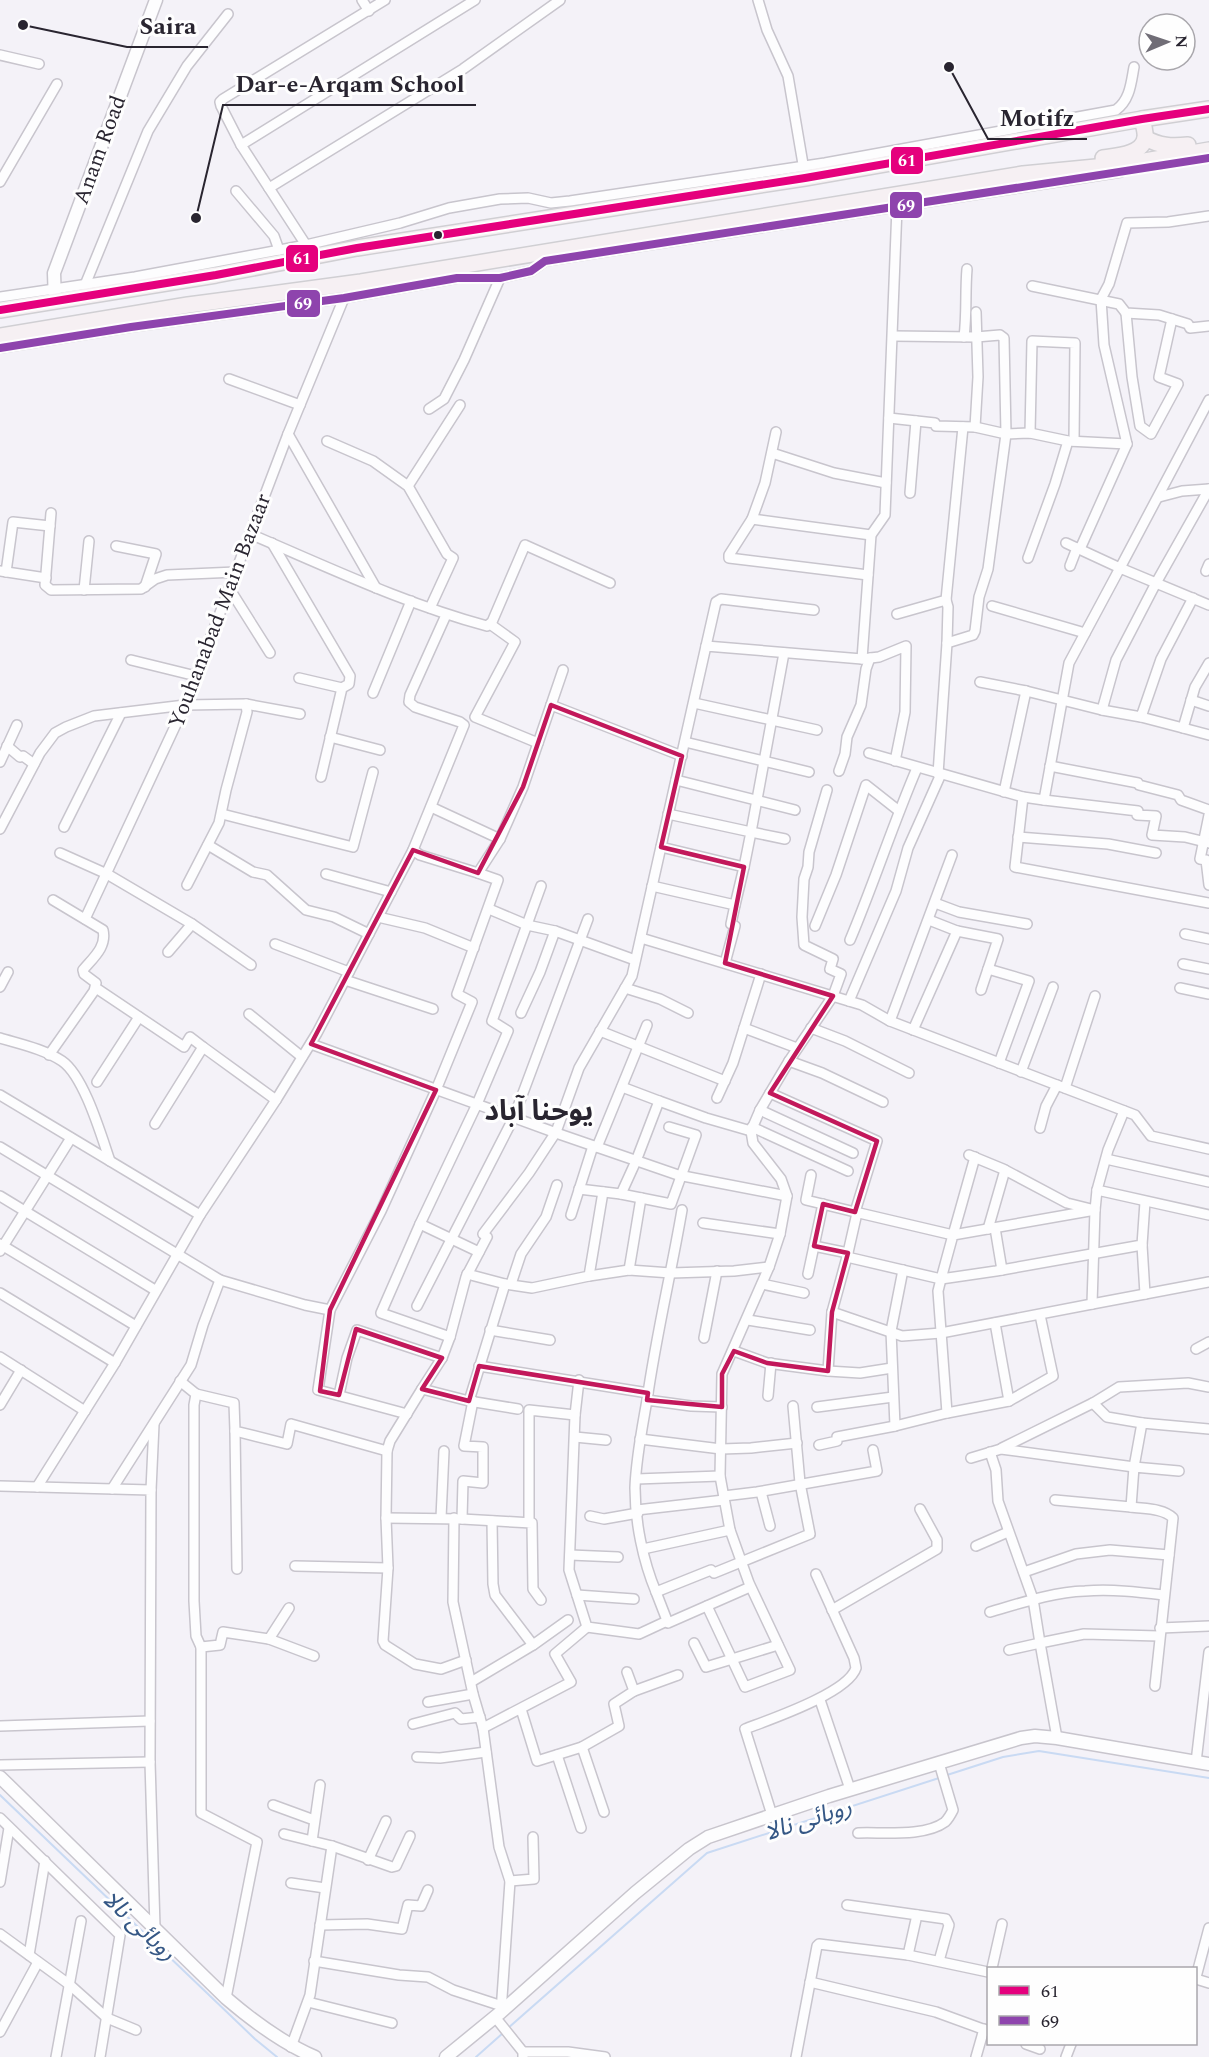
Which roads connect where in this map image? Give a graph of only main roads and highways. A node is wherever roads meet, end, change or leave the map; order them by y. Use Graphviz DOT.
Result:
graph roads {
  1 [pos="1209,109"];
  2 [pos="1142,118"];
  3 [pos="1145,138"];
  4 [pos="1209,142"];
  5 [pos="1209,150"];
  6 [pos="1062,169"];
  7 [pos="0,310"];
  8 [pos="0,336"];
  1 -- 2 [label="main road"];
  2 -- 3 [label="main road"];
  2 -- 7 [label="main road"];
  3 -- 4 [label="main road"];
  3 -- 6 [label="main road"];
  5 -- 6 [label="main road"];
  6 -- 8 [label="main road"];
}
